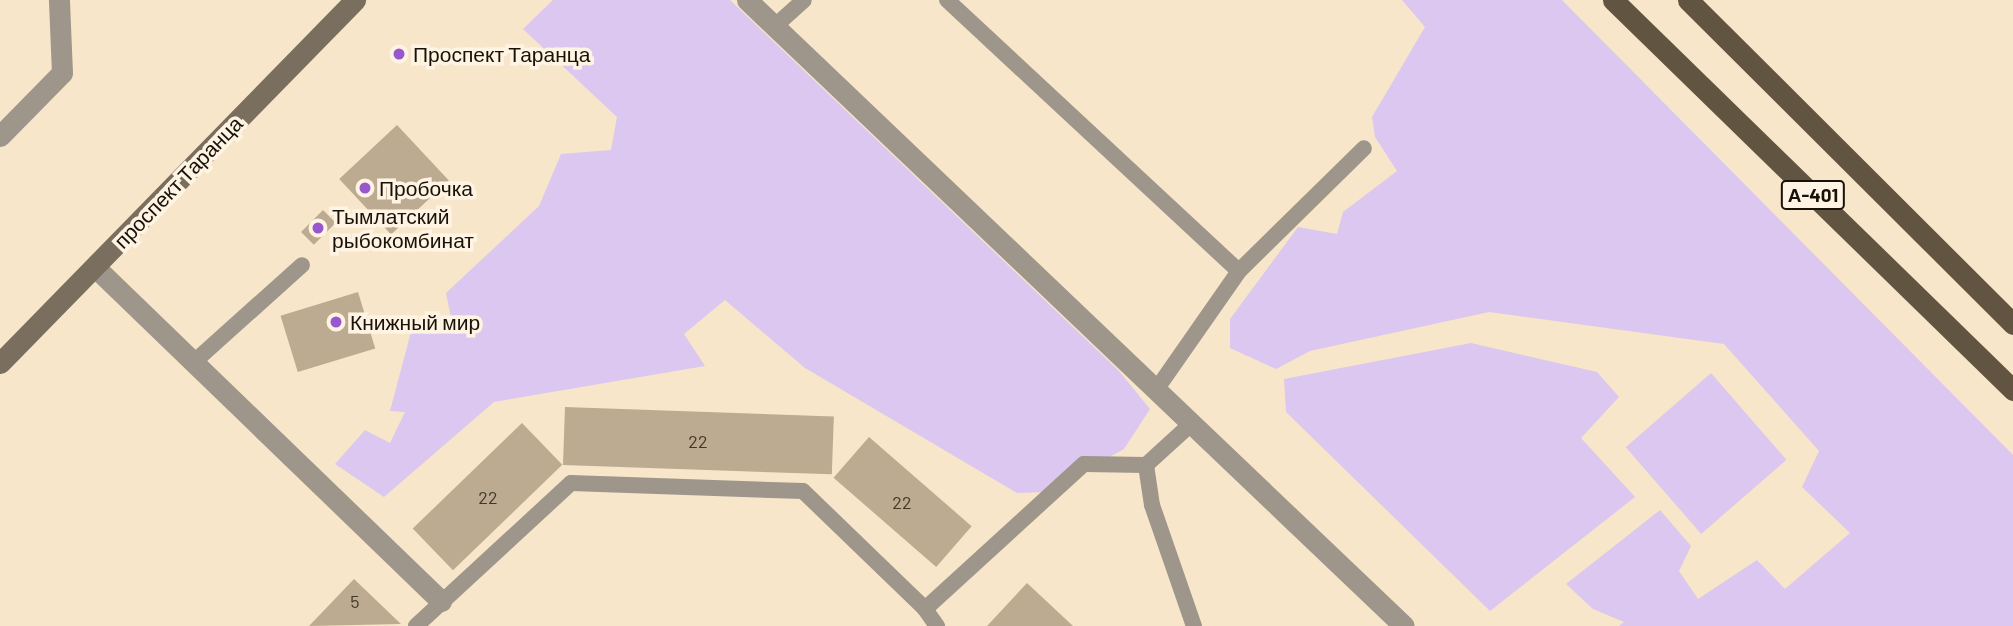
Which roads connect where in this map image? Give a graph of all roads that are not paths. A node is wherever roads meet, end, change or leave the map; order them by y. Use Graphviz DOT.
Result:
graph roads {
  1 [pos="59,0"];
  2 [pos="355,0"];
  3 [pos="747,0"];
  4 [pos="804,0"];
  5 [pos="947,0"];
  6 [pos="1613,0"];
  7 [pos="1688,0"];
  8 [pos="774,27"];
  9 [pos="0,136"];
  10 [pos="1364,148"];
  11 [pos="302,265"];
  12 [pos="95,267"];
  13 [pos="1239,271"];
  14 [pos="2013,324"];
  15 [pos="194,362"];
  16 [pos="0,363"];
  17 [pos="1156,390"];
  18 [pos="2013,390"];
  19 [pos="1191,424"];
  20 [pos="1146,465"];
  21 [pos="442,601"];
  22 [pos="925,609"];
  23 [pos="416,626"];
  24 [pos="937,626"];
  25 [pos="1194,626"];
  26 [pos="1404,626"];
  1 -- 9 [label="street"];
  2 -- 12 [label="main road, проспект Таранца"];
  3 -- 8 [label="street"];
  4 -- 8 [label="lane"];
  5 -- 13 [label="lane"];
  6 -- 18 [label="main road, А-401"];
  7 -- 14 [label="main road, А-401"];
  8 -- 17 [label="street"];
  10 -- 13 [label="lane"];
  11 -- 15 [label="lane"];
  12 -- 15 [label="street"];
  12 -- 16 [label="main road, проспект Таранца"];
  13 -- 17 [label="lane"];
  15 -- 21 [label="street"];
  17 -- 19 [label="street"];
  19 -- 20 [label="lane"];
  19 -- 26 [label="street"];
  20 -- 22 [label="lane"];
  20 -- 25 [label="lane"];
  21 -- 22 [label="lane"];
  21 -- 23 [label="lane"];
  22 -- 24 [label="lane"];
}
